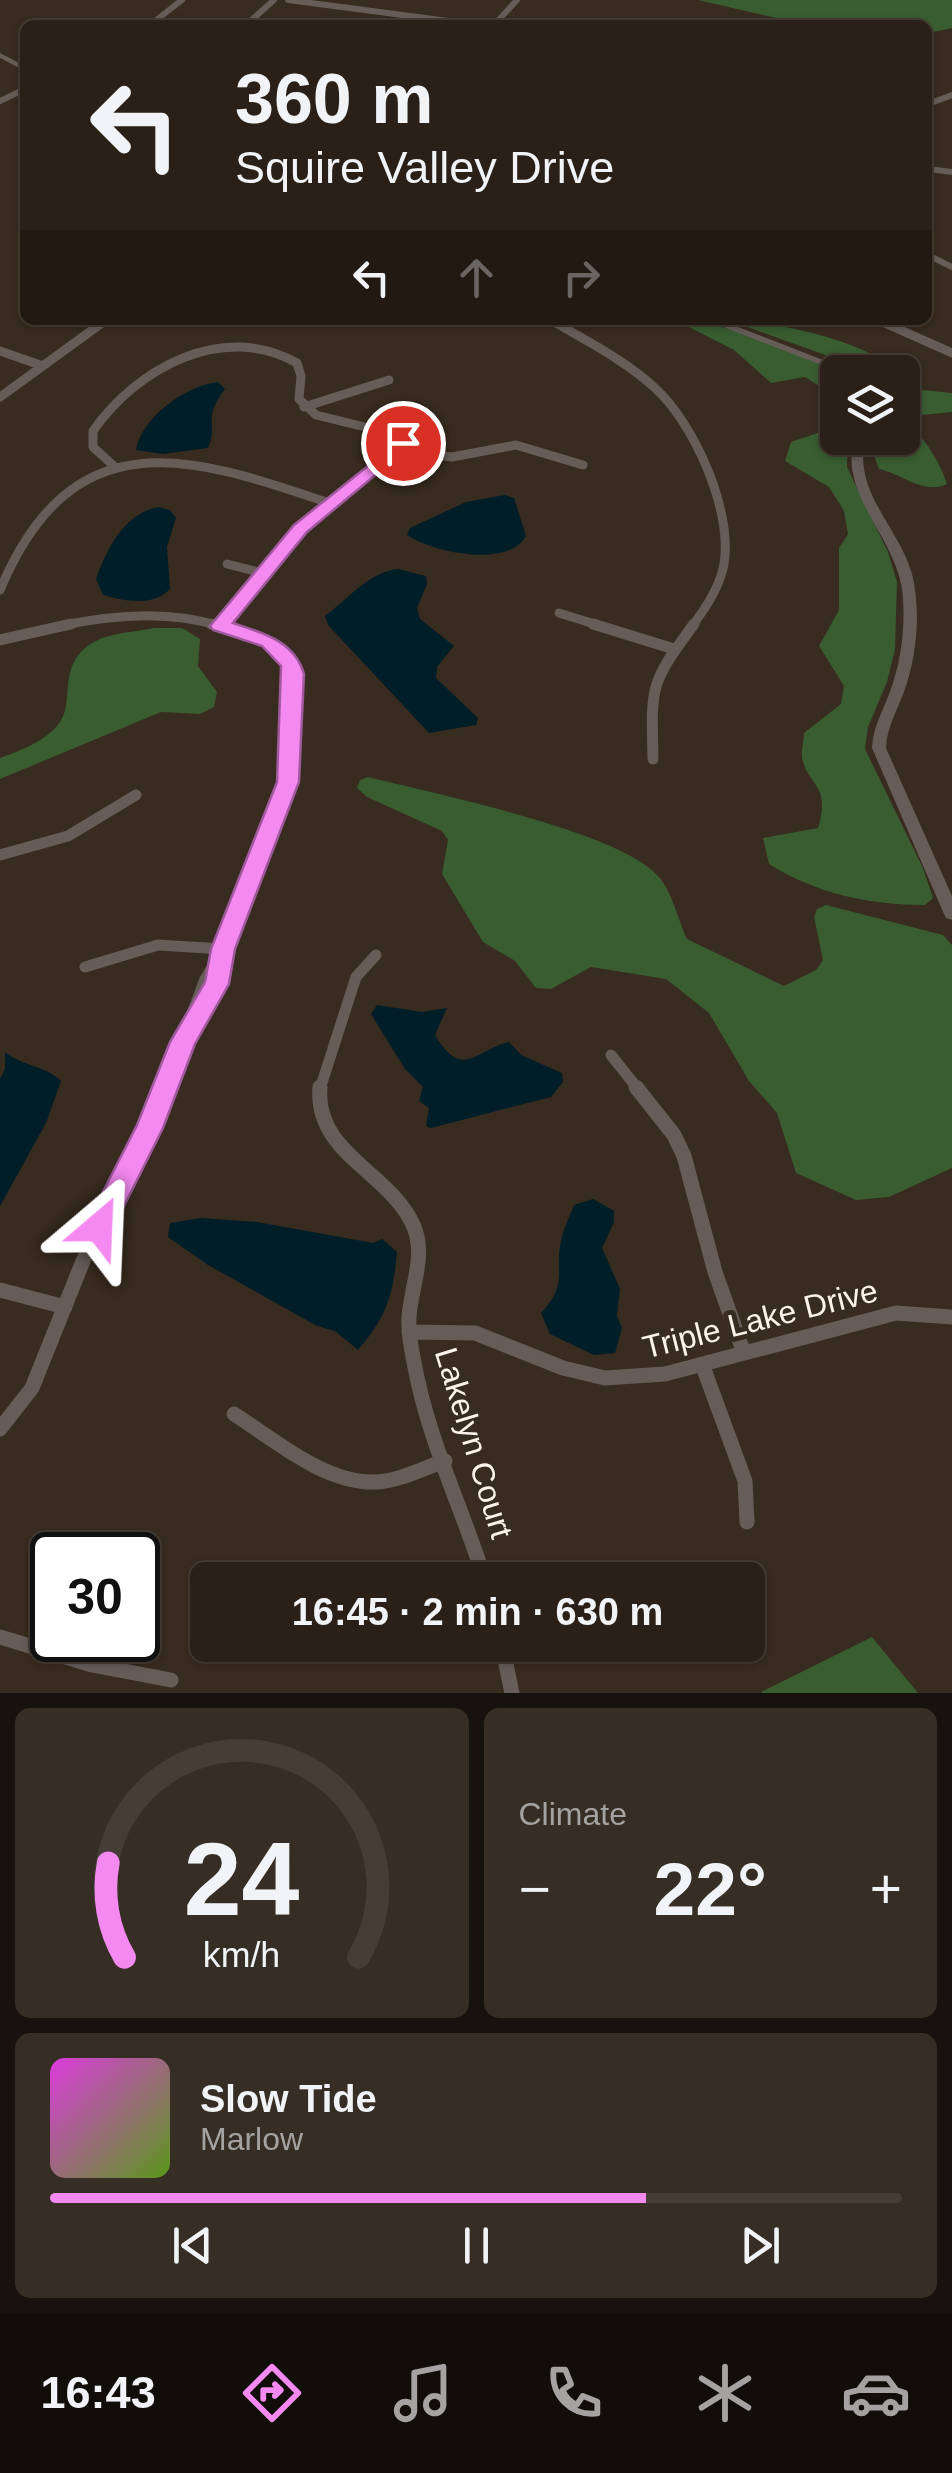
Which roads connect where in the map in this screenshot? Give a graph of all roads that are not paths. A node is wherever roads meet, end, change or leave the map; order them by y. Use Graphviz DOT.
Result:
graph roads {
  1 [pos="182,0"];
  2 [pos="274,0"];
  3 [pos="288,0"];
  4 [pos="396,0"];
  5 [pos="517,0"];
  6 [pos="384,12"];
  7 [pos="156,20"];
  8 [pos="252,20"];
  9 [pos="442,20"];
  10 [pos="499,20"];
  11 [pos="99,325"];
  12 [pos="559,325"];
  13 [pos="723,325"];
  14 [pos="889,325"];
  15 [pos="0,351"];
  16 [pos="952,353"];
  17 [pos="820,361"];
  18 [pos="43,366"];
  19 [pos="389,380"];
  20 [pos="0,397"];
  21 [pos="304,407"];
  22 [pos="403,443"];
  23 [pos="855,455"];
  24 [pos="584,465"];
  25 [pos="115,467"];
  26 [pos="328,504"];
  27 [pos="227,564"];
  28 [pos="262,573"];
  29 [pos="0,590"];
  30 [pos="559,613"];
  31 [pos="220,626"];
  32 [pos="0,640"];
  33 [pos="674,649"];
  34 [pos="653,759"];
  35 [pos="136,794"];
  36 [pos="0,855"];
  37 [pos="952,914"];
  38 [pos="223,949"];
  39 [pos="376,954"];
  40 [pos="85,967"];
  41 [pos="611,1056"];
  42 [pos="0,1290"];
  43 [pos="65,1307"];
  44 [pos="952,1317"];
  45 [pos="409,1332"];
  46 [pos="744,1352"];
  47 [pos="702,1364"];
  48 [pos="234,1414"];
  49 [pos="0,1430"];
  50 [pos="445,1461"];
  51 [pos="746,1522"];
  52 [pos="480,1562"];
  53 [pos="0,1637"];
  54 [pos="506,1662"];
  55 [pos="172,1680"];
  56 [pos="512,1693"];
  1 -- 7 [label="street"];
  2 -- 8 [label="street"];
  3 -- 6 [label="street"];
  4 -- 6 [label="street"];
  5 -- 10 [label="street"];
  6 -- 9 [label="street"];
  11 -- 18 [label="street"];
  12 -- 33 [label="street"];
  13 -- 17 [label="street"];
  14 -- 16 [label="street"];
  15 -- 18 [label="street"];
  18 -- 20 [label="street"];
  19 -- 21 [label="street"];
  21 -- 22 [label="street"];
  21 -- 25 [label="street"];
  22 -- 24 [label="street"];
  22 -- 26 [label="street"];
  23 -- 37 [label="street"];
  25 -- 26 [label="street"];
  25 -- 29 [label="street"];
  26 -- 28 [label="street"];
  27 -- 28 [label="street"];
  28 -- 31 [label="street"];
  30 -- 33 [label="street"];
  31 -- 32 [label="street"];
  31 -- 38 [label="street"];
  33 -- 34 [label="street"];
  35 -- 36 [label="street"];
  38 -- 40 [label="street"];
  38 -- 43 [label="street"];
  39 -- 45 [label="street, Lakelyn Court"];
  41 -- 46 [label="street"];
  42 -- 43 [label="street"];
  43 -- 49 [label="street"];
  44 -- 46 [label="street, Triple Lake Drive"];
  45 -- 47 [label="street, Triple Lake Drive"];
  45 -- 50 [label="street, Lakelyn Court"];
  46 -- 47 [label="street, Triple Lake Drive"];
  47 -- 51 [label="street"];
  48 -- 50 [label="street"];
  50 -- 52 [label="street, Lakelyn Court"];
  53 -- 55 [label="street"];
  54 -- 56 [label="street"];
}
